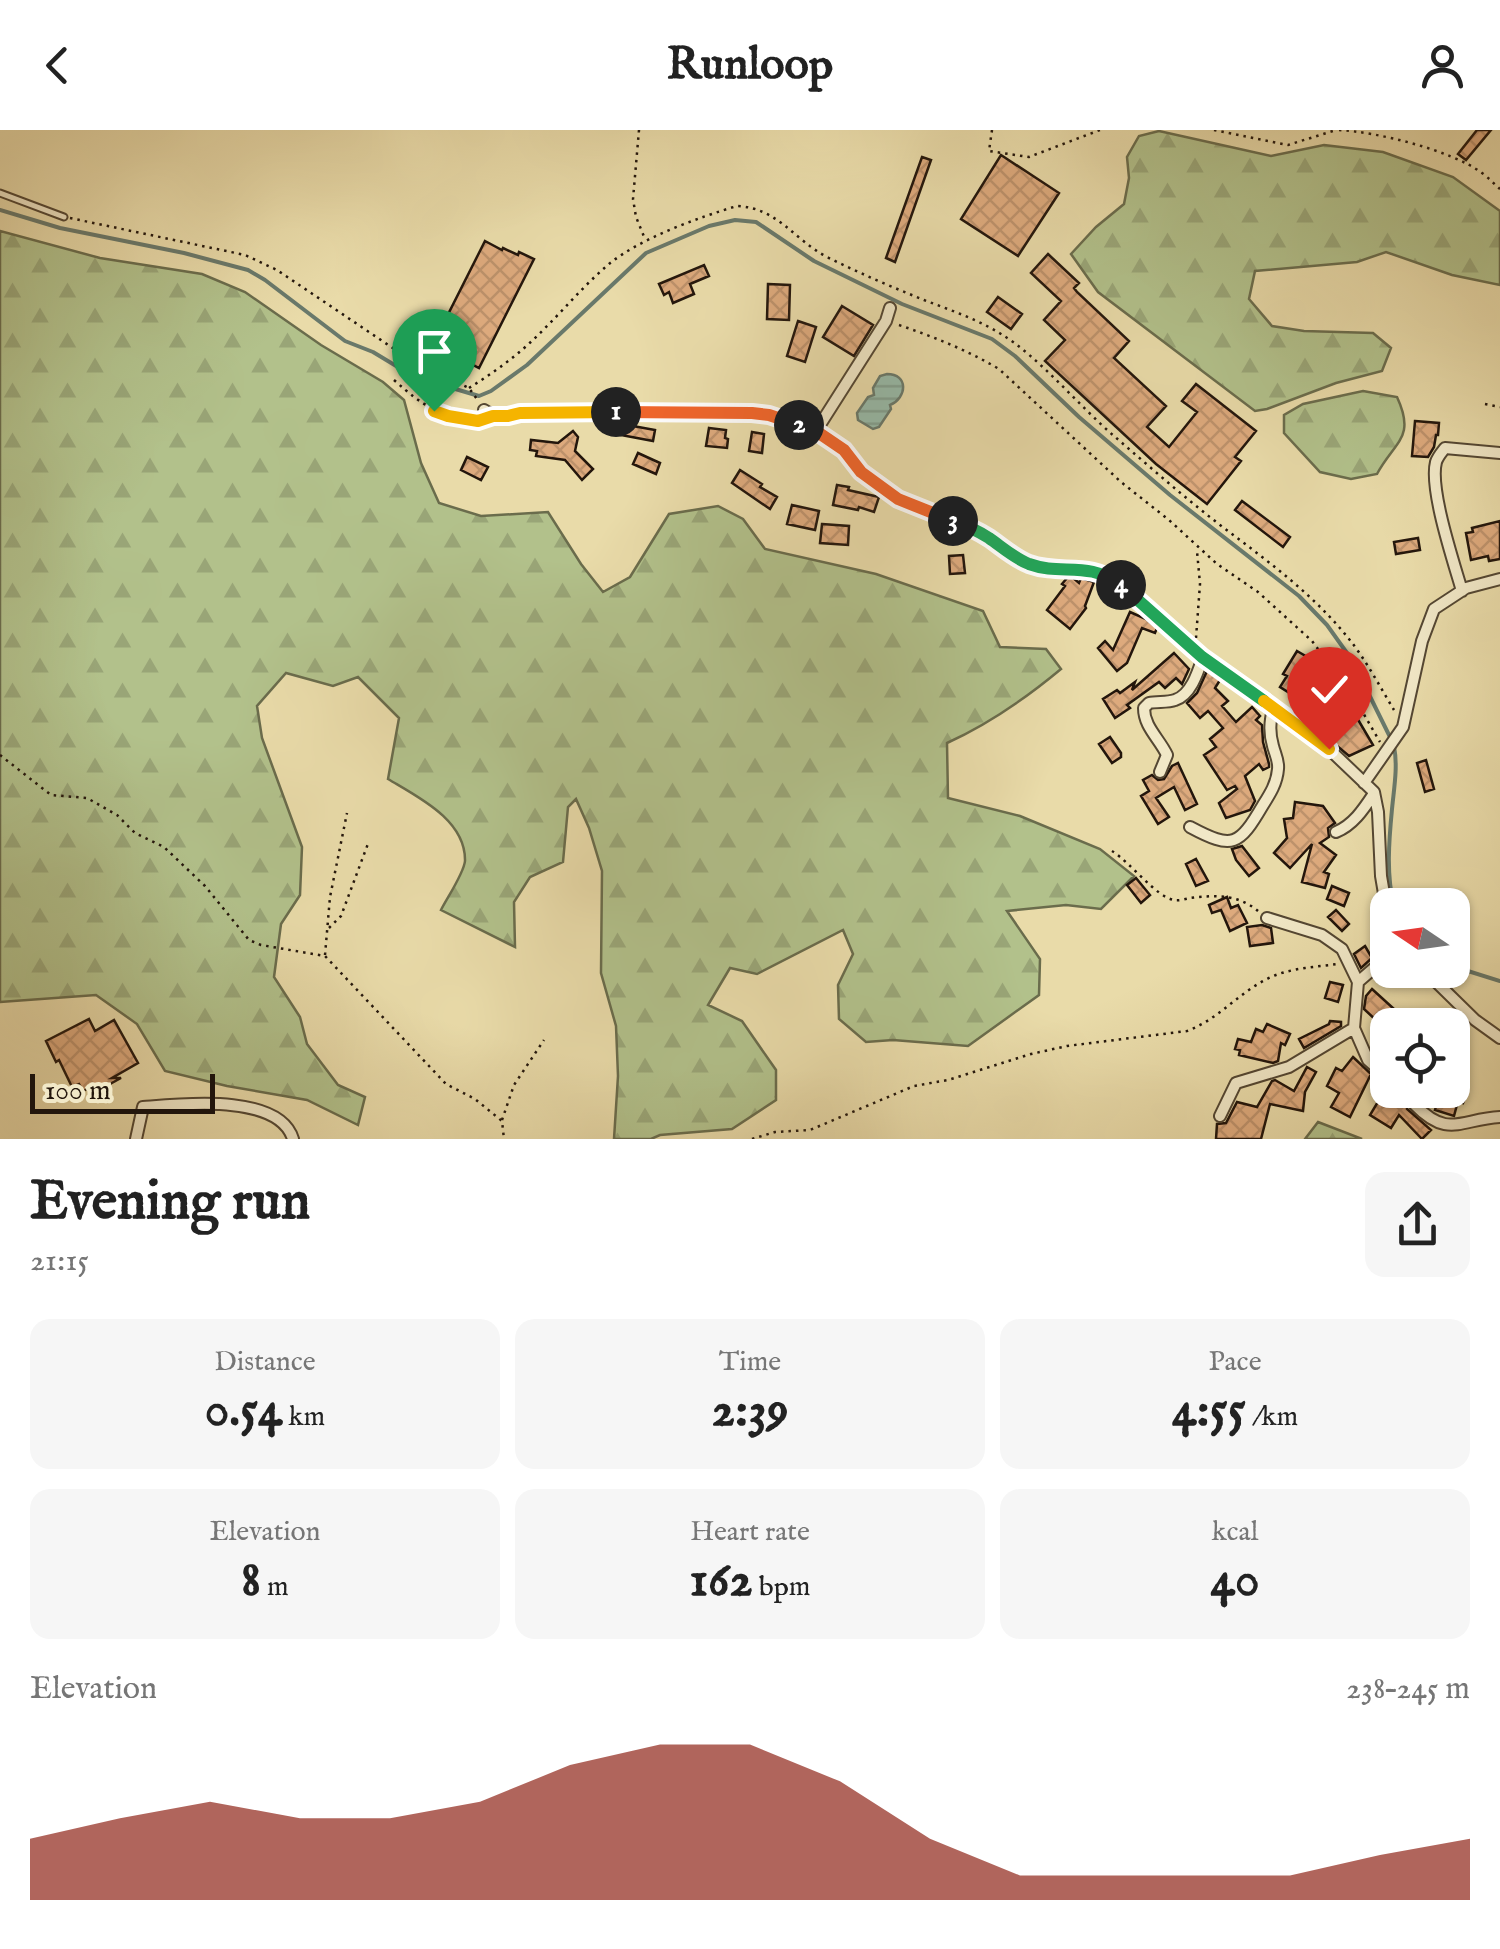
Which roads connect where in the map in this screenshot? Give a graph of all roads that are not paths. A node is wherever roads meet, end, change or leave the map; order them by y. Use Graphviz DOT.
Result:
graph roads {
  1 [pos="0,193"];
  2 [pos="64,216"];
  3 [pos="890,308"];
  4 [pos="488,413"];
  5 [pos="816,431"];
  6 [pos="1500,454"];
  7 [pos="1500,579"];
  8 [pos="1462,590"];
  9 [pos="1198,653"];
  10 [pos="1273,708"];
  11 [pos="1160,772"];
  12 [pos="1364,783"];
  13 [pos="1373,795"];
  14 [pos="1190,827"];
  15 [pos="1336,832"];
  16 [pos="1383,888"];
  17 [pos="1267,918"];
  18 [pos="1370,972"];
  19 [pos="1358,982"];
  20 [pos="1442,988"];
  21 [pos="1354,1028"];
  22 [pos="1500,1038"];
  23 [pos="1370,1062"];
  24 [pos="1418,1108"];
  25 [pos="1220,1116"];
  26 [pos="1500,1117"];
  27 [pos="136,1139"];
  28 [pos="293,1139"];
  1 -- 2 [label="lane"];
  3 -- 5 [label="street"];
  4 -- 5 [label="street"];
  5 -- 9 [label="street"];
  6 -- 8 [label="street"];
  7 -- 8 [label="street"];
  8 -- 12 [label="street"];
  9 -- 10 [label="street"];
  9 -- 11 [label="street"];
  10 -- 12 [label="street"];
  10 -- 14 [label="street"];
  12 -- 13 [label="street"];
  13 -- 15 [label="street"];
  13 -- 16 [label="street"];
  17 -- 19 [label="street"];
  18 -- 19 [label="street"];
  19 -- 21 [label="street"];
  20 -- 22 [label="street"];
  21 -- 23 [label="street"];
  21 -- 25 [label="street"];
  24 -- 26 [label="street"];
  27 -- 28 [label="street"];
}
